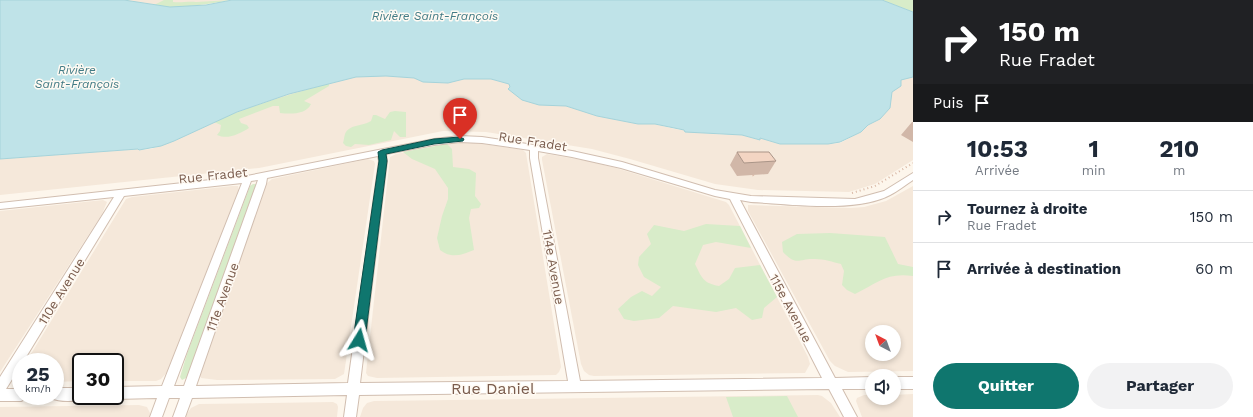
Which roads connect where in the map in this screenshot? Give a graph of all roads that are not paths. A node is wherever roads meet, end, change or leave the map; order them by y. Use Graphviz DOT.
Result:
graph roads {
  1 [pos="534,148"];
  2 [pos="382,152"];
  3 [pos="913,176"];
  4 [pos="262,177"];
  5 [pos="247,179"];
  6 [pos="121,193"];
  7 [pos="734,197"];
  8 [pos="0,206"];
  9 [pos="865,383"];
  10 [pos="901,383"];
  11 [pos="913,383"];
  12 [pos="833,384"];
  13 [pos="575,387"];
  14 [pos="0,388"];
  15 [pos="352,389"];
  16 [pos="188,392"];
  17 [pos="124,393"];
  18 [pos="166,393"];
  19 [pos="0,395"];
  20 [pos="12,395"];
  21 [pos="156,417"];
  22 [pos="179,417"];
  23 [pos="350,417"];
  24 [pos="851,417"];
  1 -- 2 [label="street, Rue Fradet"];
  1 -- 7 [label="street, Rue Fradet"];
  1 -- 13 [label="street, 114e Avenue"];
  2 -- 4 [label="street, Rue Fradet"];
  2 -- 15 [label="street"];
  3 -- 7 [label="street, Rue Fradet"];
  4 -- 5 [label="street, Rue Fradet"];
  4 -- 16 [label="street, 111e Avenue"];
  5 -- 6 [label="street, Rue Fradet"];
  5 -- 18 [label="street, 111e Avenue"];
  6 -- 8 [label="street, Rue Fradet"];
  6 -- 14 [label="street, 110e Avenue"];
  7 -- 12 [label="street, 115e Avenue"];
  9 -- 12 [label="street, Rue Daniel"];
  10 -- 11 [label="street"];
  12 -- 13 [label="street, Rue Daniel"];
  12 -- 24 [label="street, 115e Avenue"];
  13 -- 15 [label="street, Rue Daniel"];
  15 -- 16 [label="street, Rue Daniel"];
  15 -- 23 [label="street"];
  16 -- 18 [label="street, Rue Daniel"];
  16 -- 22 [label="street, 111e Avenue"];
  17 -- 18 [label="street, Rue Daniel"];
  18 -- 21 [label="street, 111e Avenue"];
  19 -- 20 [label="street"];
}
